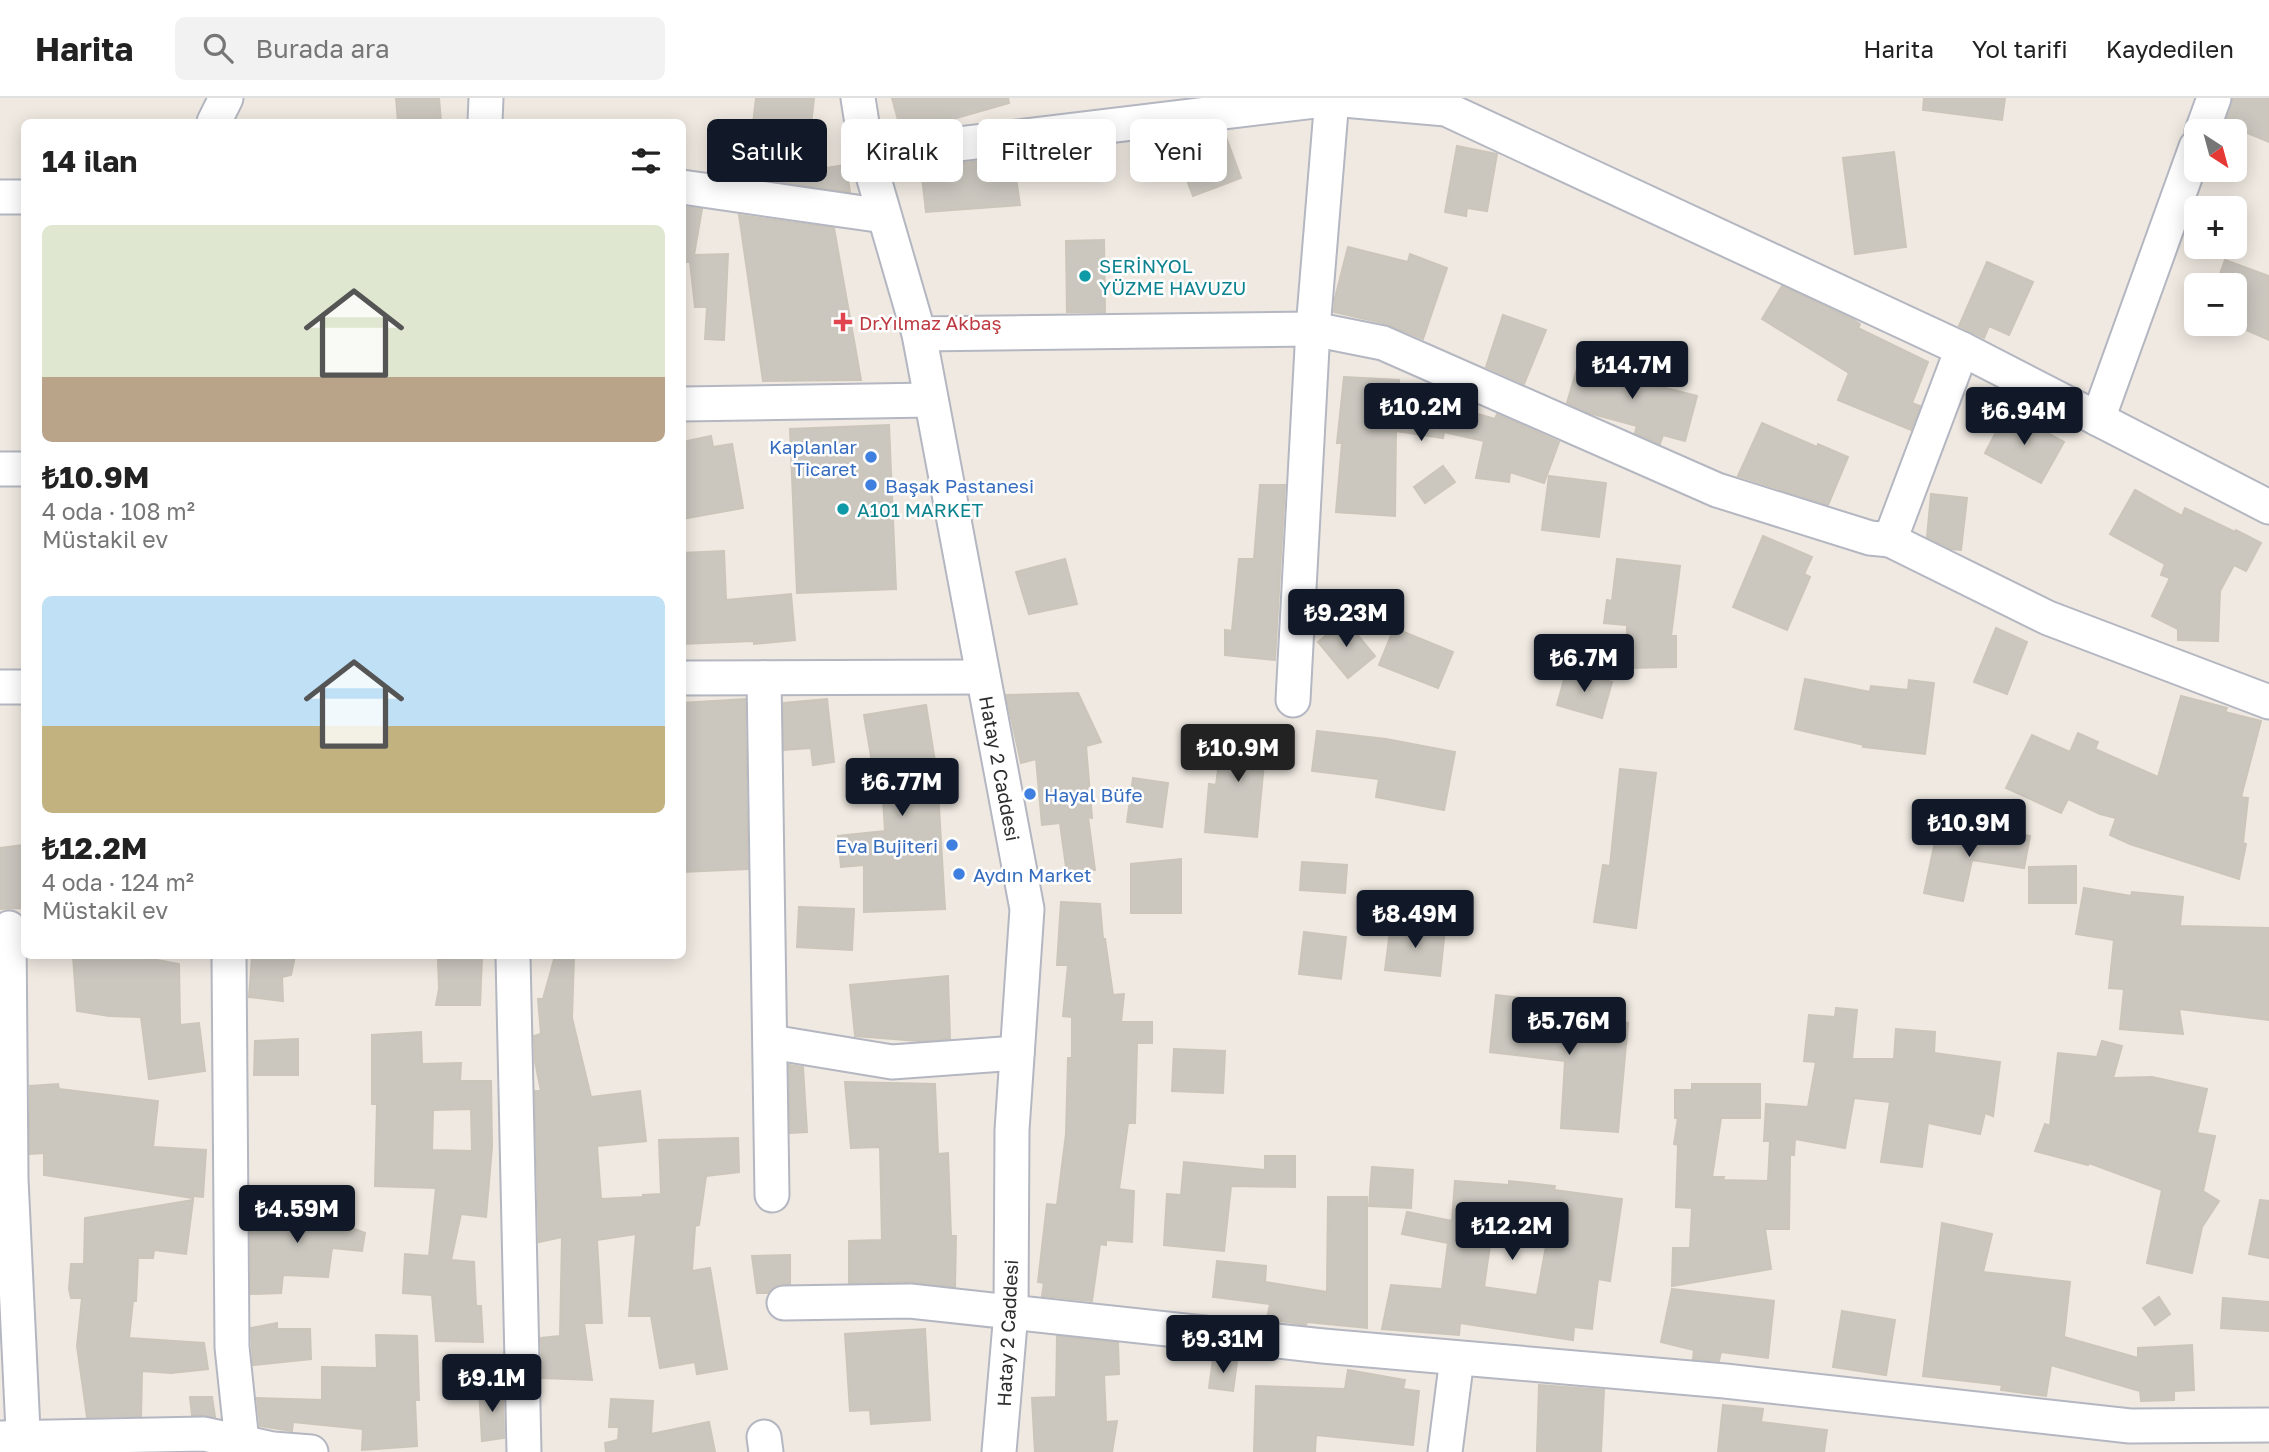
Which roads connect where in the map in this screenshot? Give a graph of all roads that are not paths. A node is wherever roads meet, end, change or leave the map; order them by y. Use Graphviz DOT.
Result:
graph roads {
  1 [pos="226,98"];
  2 [pos="486,98"];
  3 [pos="858,98"];
  4 [pos="1332,98"];
  5 [pos="2214,98"];
  6 [pos="216,119"];
  7 [pos="485,119"];
  8 [pos="861,119"];
  9 [pos="2206,119"];
  10 [pos="963,144"];
  11 [pos="2184,180"];
  12 [pos="874,182"];
  13 [pos="686,188"];
  14 [pos="0,197"];
  15 [pos="21,197"];
  16 [pos="884,216"];
  17 [pos="1313,329"];
  18 [pos="919,334"];
  19 [pos="1962,349"];
  20 [pos="931,400"];
  21 [pos="686,404"];
  22 [pos="2098,419"];
  23 [pos="21,468"];
  24 [pos="0,469"];
  25 [pos="2269,507"];
  26 [pos="1890,540"];
  27 [pos="983,677"];
  28 [pos="686,678"];
  29 [pos="764,678"];
  30 [pos="0,687"];
  31 [pos="21,687"];
  32 [pos="1293,700"];
  33 [pos="2269,702"];
  34 [pos="11,928"];
  35 [pos="229,959"];
  36 [pos="513,959"];
  37 [pos="771,1042"];
  38 [pos="1017,1054"];
  39 [pos="772,1195"];
  40 [pos="784,1303"];
  41 [pos="1011,1312"];
  42 [pos="1457,1358"];
  43 [pos="2269,1425"];
  44 [pos="16,1443"];
  45 [pos="243,1447"];
  46 [pos="311,1452"];
  47 [pos="524,1452"];
  48 [pos="999,1452"];
  49 [pos="1445,1452"];
  1 -- 6 [label="street"];
  2 -- 7 [label="street"];
  3 -- 8 [label="street, Hatay 2 Caddesi"];
  4 -- 10 [label="street"];
  4 -- 17 [label="street"];
  4 -- 19 [label="street"];
  5 -- 9 [label="street"];
  11 -- 22 [label="street"];
  12 -- 16 [label="street, Hatay 2 Caddesi"];
  13 -- 16 [label="street"];
  14 -- 15 [label="street"];
  16 -- 18 [label="street, Hatay 2 Caddesi"];
  17 -- 18 [label="street"];
  17 -- 26 [label="street"];
  17 -- 32 [label="street"];
  18 -- 20 [label="street, Hatay 2 Caddesi"];
  19 -- 22 [label="street"];
  19 -- 26 [label="street"];
  20 -- 21 [label="street"];
  20 -- 27 [label="street, Hatay 2 Caddesi"];
  22 -- 25 [label="street"];
  23 -- 24 [label="street"];
  26 -- 33 [label="street"];
  27 -- 29 [label="street"];
  27 -- 38 [label="street, Hatay 2 Caddesi"];
  28 -- 29 [label="street"];
  29 -- 37 [label="street"];
  30 -- 31 [label="street"];
  34 -- 44 [label="street"];
  35 -- 45 [label="street"];
  36 -- 47 [label="street"];
  37 -- 38 [label="street"];
  37 -- 39 [label="street"];
  38 -- 41 [label="street, Hatay 2 Caddesi"];
  40 -- 41 [label="street"];
  41 -- 42 [label="street"];
  41 -- 48 [label="street, Hatay 2 Caddesi"];
  42 -- 43 [label="street"];
  42 -- 49 [label="street"];
  44 -- 45 [label="street"];
  45 -- 46 [label="street"];
}
